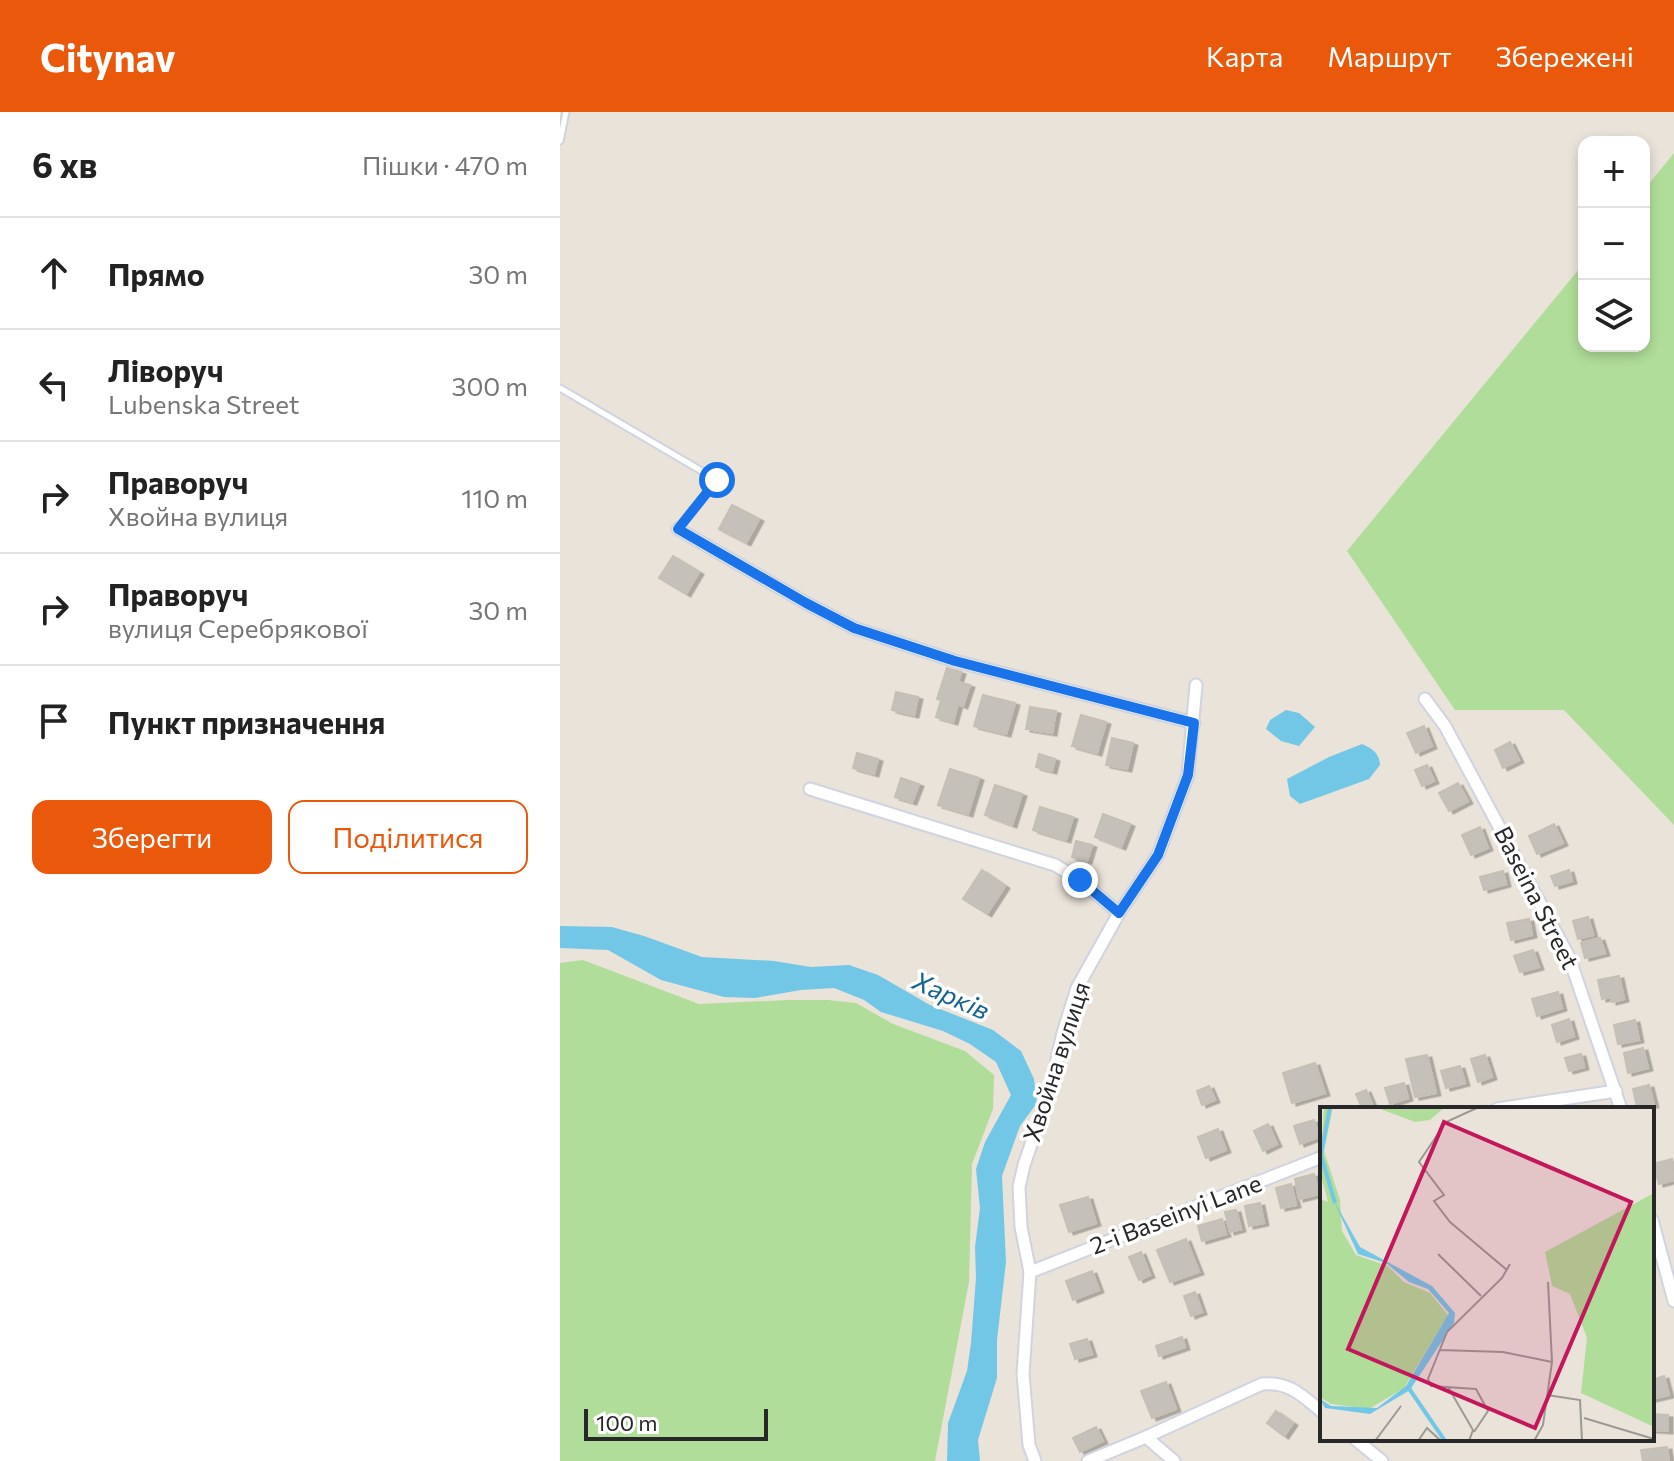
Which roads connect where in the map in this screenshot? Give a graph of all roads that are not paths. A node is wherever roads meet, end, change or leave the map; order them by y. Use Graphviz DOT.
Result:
graph roads {
  1 [pos="566,112"];
  2 [pos="560,141"];
  3 [pos="560,388"];
  4 [pos="678,529"];
  5 [pos="1196,685"];
  6 [pos="1425,699"];
  7 [pos="1194,723"];
  8 [pos="810,789"];
  9 [pos="1119,913"];
  10 [pos="1616,1091"];
  11 [pos="1510,1107"];
  12 [pos="1620,1107"];
  13 [pos="1320,1158"];
  14 [pos="1654,1225"];
  15 [pos="1670,1266"];
  16 [pos="1030,1272"];
  17 [pos="1674,1301"];
  18 [pos="1320,1410"];
  19 [pos="1146,1437"];
  20 [pos="1357,1441"];
  21 [pos="1035,1461"];
  22 [pos="1088,1461"];
  23 [pos="1174,1461"];
  24 [pos="1382,1461"];
  1 -- 2 [label="lane"];
  3 -- 4 [label="lane"];
  4 -- 7 [label="street"];
  5 -- 7 [label="street, Хвойна вулиця"];
  6 -- 10 [label="street, Baseina Street"];
  7 -- 9 [label="street, Хвойна вулиця"];
  8 -- 9 [label="street"];
  9 -- 16 [label="street, Хвойна вулиця"];
  10 -- 11 [label="street"];
  10 -- 12 [label="street, Baseina Street"];
  13 -- 16 [label="street, 2-i Baseinyi Lane"];
  14 -- 15 [label="street"];
  15 -- 17 [label="street"];
  16 -- 21 [label="street, Хвойна вулиця"];
  18 -- 19 [label="street"];
  19 -- 22 [label="street"];
  19 -- 23 [label="street"];
  20 -- 24 [label="street"];
}
